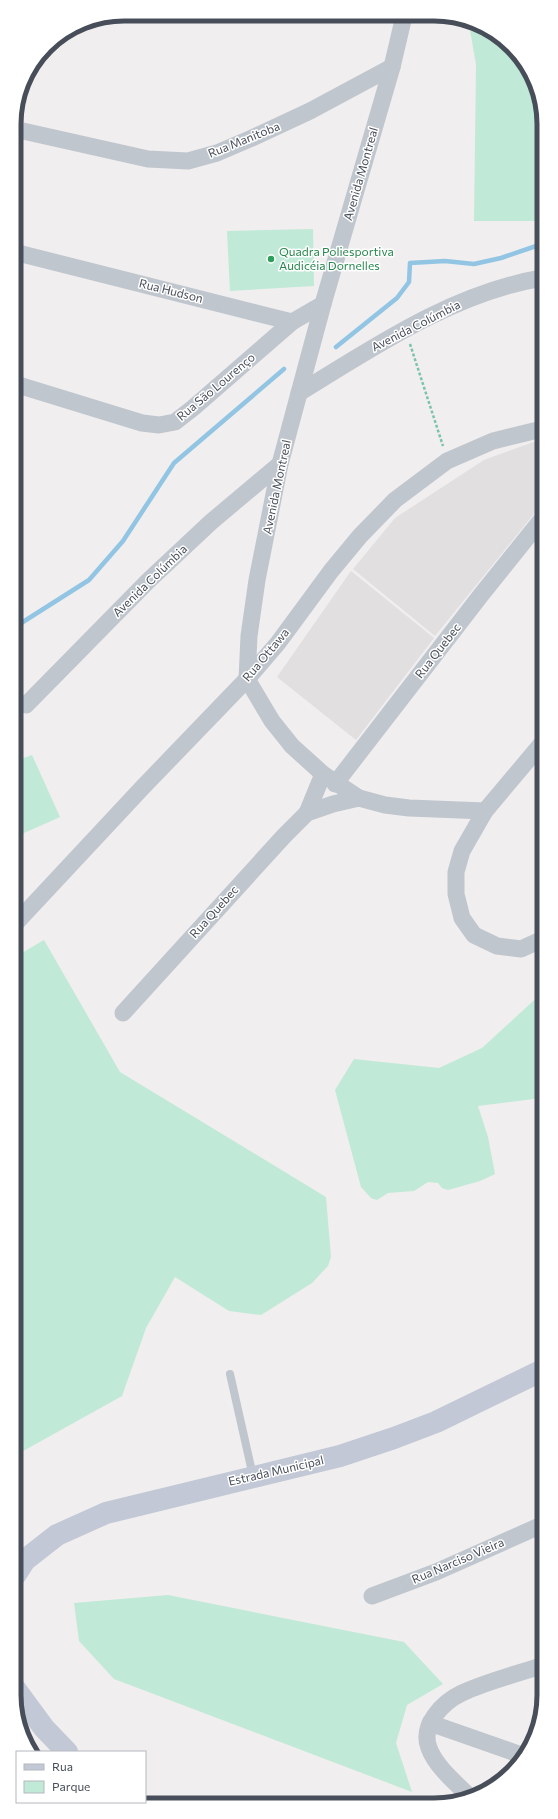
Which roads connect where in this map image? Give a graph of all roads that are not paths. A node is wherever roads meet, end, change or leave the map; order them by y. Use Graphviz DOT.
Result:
graph roads {
  1 [pos="403,21"];
  2 [pos="392,67"];
  3 [pos="21,131"];
  4 [pos="21,254"];
  5 [pos="537,279"];
  6 [pos="323,304"];
  7 [pos="292,322"];
  8 [pos="21,386"];
  9 [pos="299,393"];
  10 [pos="537,430"];
  11 [pos="280,464"];
  12 [pos="537,525"];
  13 [pos="247,679"];
  14 [pos="26,705"];
  15 [pos="537,749"];
  16 [pos="329,779"];
  17 [pos="359,798"];
  18 [pos="485,811"];
  19 [pos="307,813"];
  20 [pos="21,918"];
  21 [pos="537,942"];
  22 [pos="122,1013"];
  23 [pos="537,1373"];
  24 [pos="230,1374"];
  25 [pos="254,1476"];
  26 [pos="537,1527"];
  27 [pos="21,1562"];
  28 [pos="372,1596"];
  29 [pos="537,1667"];
  30 [pos="21,1697"];
  31 [pos="430,1723"];
  32 [pos="66,1751"];
  33 [pos="518,1754"];
  34 [pos="466,1792"];
  1 -- 2 [label="street, Avenida Montreal"];
  2 -- 3 [label="street, Rua Manitoba"];
  2 -- 6 [label="street, Avenida Montreal"];
  4 -- 7 [label="street, Rua Hudson"];
  5 -- 9 [label="street, Avenida Colúmbia"];
  6 -- 7 [label="street"];
  6 -- 9 [label="street, Avenida Montreal"];
  7 -- 8 [label="street, Rua São Lourenço"];
  9 -- 11 [label="street, Avenida Montreal"];
  10 -- 13 [label="street, Rua Ottawa"];
  11 -- 13 [label="street, Avenida Montreal"];
  11 -- 14 [label="street, Avenida Colúmbia"];
  12 -- 16 [label="street, Rua Quebec"];
  13 -- 16 [label="street"];
  13 -- 20 [label="street, Rua Ottawa"];
  15 -- 18 [label="street"];
  16 -- 17 [label="street"];
  16 -- 19 [label="street, Rua Quebec"];
  17 -- 18 [label="street"];
  17 -- 19 [label="street, Rua Quebec"];
  18 -- 21 [label="street"];
  19 -- 22 [label="street, Rua Quebec"];
  23 -- 25 [label="main road, Estrada Municipal"];
  24 -- 25 [label="lane"];
  25 -- 27 [label="main road, Estrada Municipal"];
  26 -- 28 [label="street, Rua Narciso Vieira"];
  29 -- 31 [label="street"];
  30 -- 32 [label="main road"];
  31 -- 33 [label="street"];
  31 -- 34 [label="street"];
}
